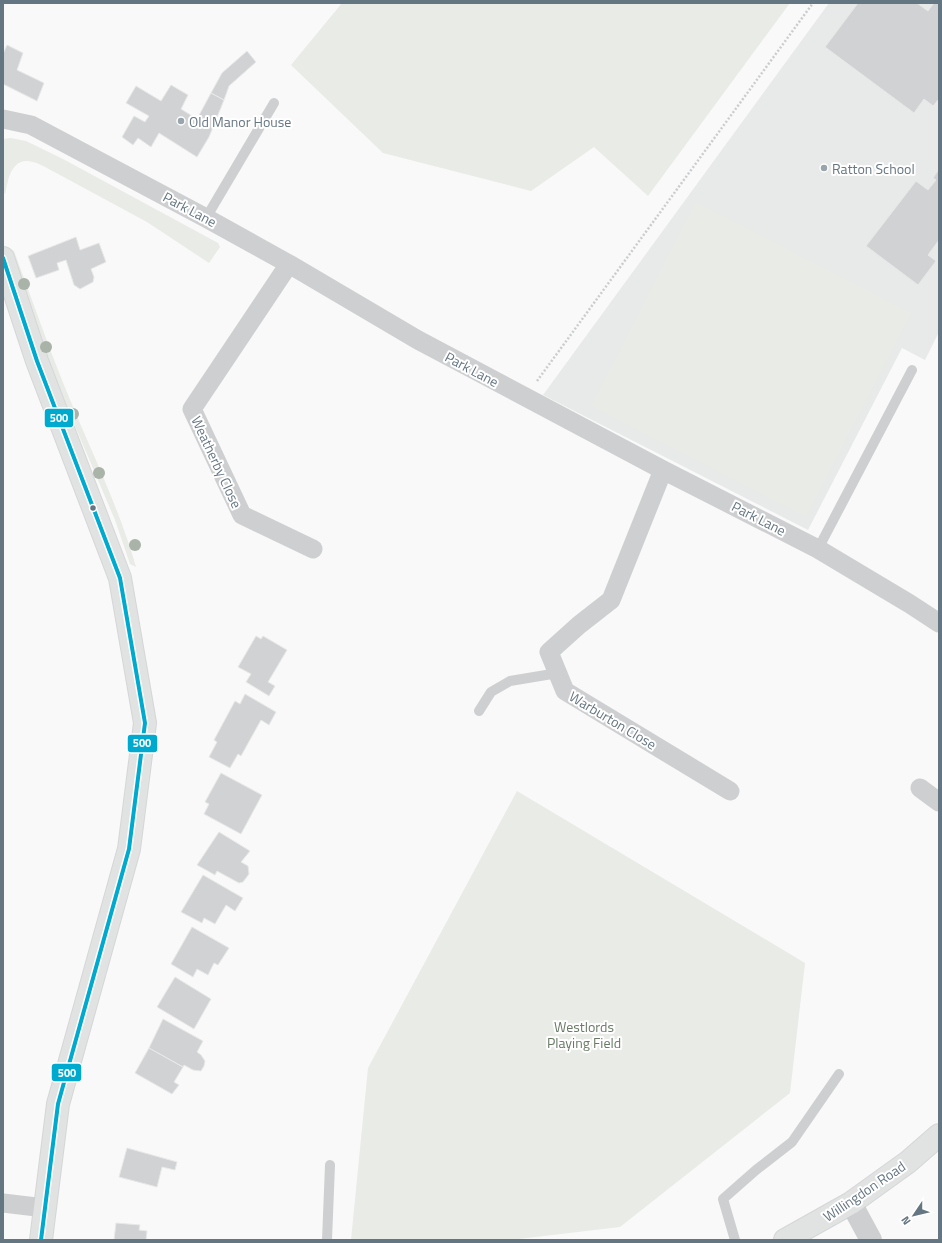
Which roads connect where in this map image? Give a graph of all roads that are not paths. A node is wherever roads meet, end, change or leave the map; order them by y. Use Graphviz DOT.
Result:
graph roads {
  1 [pos="274,103"];
  2 [pos="3,119"];
  3 [pos="206,218"];
  4 [pos="3,258"];
  5 [pos="289,264"];
  6 [pos="912,370"];
  7 [pos="663,470"];
  8 [pos="818,548"];
  9 [pos="313,549"];
  10 [pos="939,623"];
  11 [pos="558,673"];
  12 [pos="479,711"];
  13 [pos="920,788"];
  14 [pos="730,791"];
  15 [pos="939,802"];
  16 [pos="838,1074"];
  17 [pos="939,1135"];
  18 [pos="330,1165"];
  19 [pos="3,1203"];
  20 [pos="850,1203"];
  21 [pos="45,1208"];
  22 [pos="40,1240"];
  23 [pos="326,1240"];
  24 [pos="735,1240"];
  25 [pos="785,1240"];
  26 [pos="871,1240"];
  1 -- 3 [label="lane"];
  2 -- 3 [label="street, Park Lane"];
  3 -- 5 [label="street, Park Lane"];
  4 -- 21 [label="main road"];
  5 -- 7 [label="street, Park Lane"];
  5 -- 9 [label="street, Weatherby Close"];
  6 -- 8 [label="lane"];
  7 -- 8 [label="street, Park Lane"];
  7 -- 11 [label="street, Warburton Close"];
  8 -- 10 [label="street, Park Lane"];
  11 -- 12 [label="lane"];
  11 -- 14 [label="street, Warburton Close"];
  13 -- 15 [label="street"];
  16 -- 24 [label="lane"];
  17 -- 20 [label="main road, Willingdon Road"];
  18 -- 23 [label="lane"];
  19 -- 21 [label="street"];
  20 -- 25 [label="main road, Willingdon Road"];
  20 -- 26 [label="street"];
  21 -- 22 [label="main road"];
}
